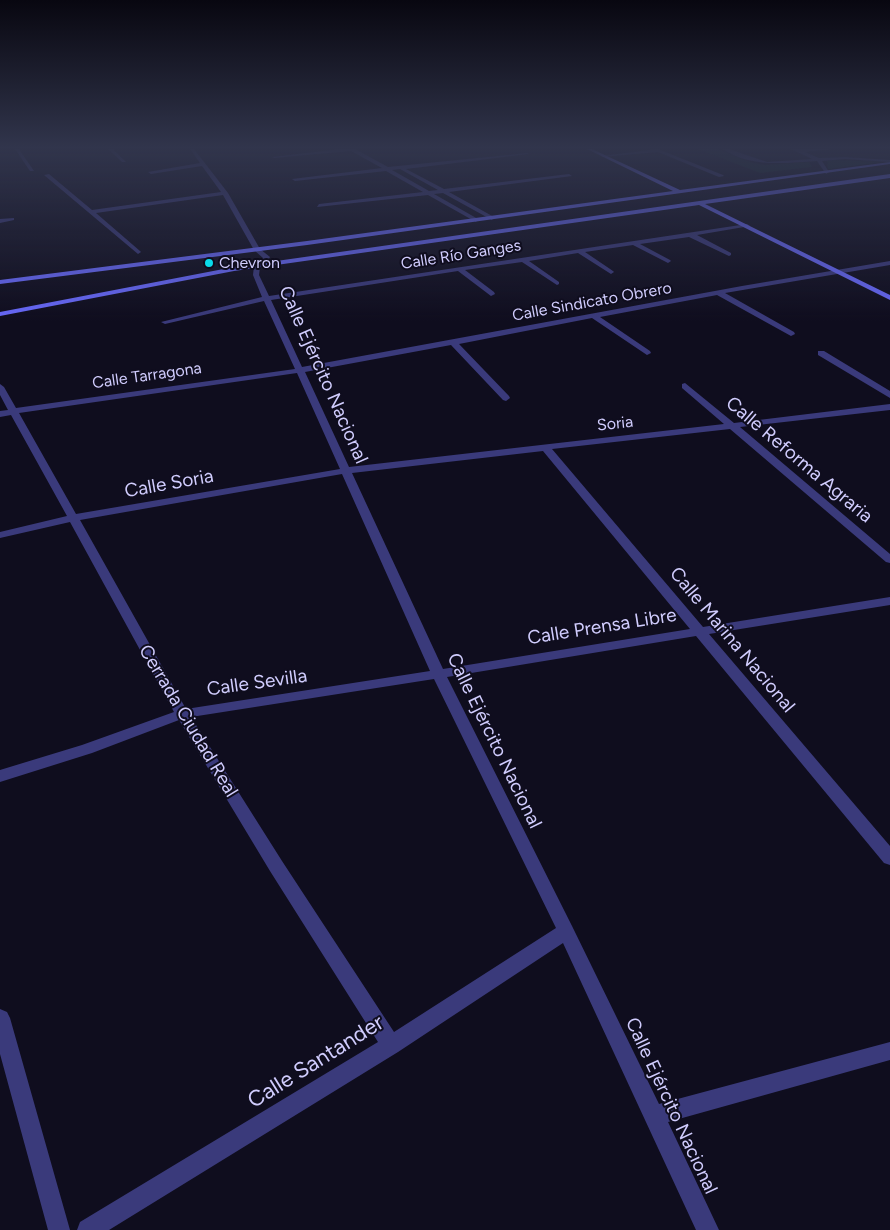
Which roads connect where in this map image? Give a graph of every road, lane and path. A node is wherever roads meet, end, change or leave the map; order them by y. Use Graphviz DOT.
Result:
graph roads {
  1 [pos="86,206"];
  2 [pos="144,206"];
  3 [pos="232,206"];
  4 [pos="452,206"];
  5 [pos="471,206"];
  6 [pos="575,206"];
  7 [pos="677,206"];
  8 [pos="708,206"];
  9 [pos="95,214"];
  10 [pos="492,218"];
  11 [pos="12,219"];
  12 [pos="476,220"];
  13 [pos="0,221"];
  14 [pos="747,226"];
  15 [pos="691,235"];
  16 [pos="634,243"];
  17 [pos="257,250"];
  18 [pos="579,251"];
  19 [pos="138,252"];
  20 [pos="730,254"];
  21 [pos="524,260"];
  22 [pos="668,261"];
  23 [pos="890,263"];
  24 [pos="257,266"];
  25 [pos="459,269"];
  26 [pos="611,272"];
  27 [pos="837,272"];
  28 [pos="1,280"];
  29 [pos="557,283"];
  30 [pos="719,293"];
  31 [pos="491,294"];
  32 [pos="267,298"];
  33 [pos="890,298"];
  34 [pos="0,314"];
  35 [pos="594,316"];
  36 [pos="164,322"];
  37 [pos="791,334"];
  38 [pos="452,342"];
  39 [pos="647,354"];
  40 [pos="821,354"];
  41 [pos="299,371"];
  42 [pos="685,386"];
  43 [pos="0,387"];
  44 [pos="890,395"];
  45 [pos="506,398"];
  46 [pos="890,407"];
  47 [pos="14,412"];
  48 [pos="0,414"];
  49 [pos="733,426"];
  50 [pos="545,447"];
  51 [pos="344,471"];
  52 [pos="73,518"];
  53 [pos="0,535"];
  54 [pos="890,560"];
  55 [pos="890,601"];
  56 [pos="698,631"];
  57 [pos="438,673"];
  58 [pos="182,714"];
  59 [pos="0,776"];
  60 [pos="890,858"];
  61 [pos="566,931"];
  62 [pos="0,1018"];
  63 [pos="391,1045"];
  64 [pos="890,1051"];
  65 [pos="653,1116"];
  66 [pos="59,1230"];
  67 [pos="88,1230"];
  68 [pos="708,1230"];
  1 -- 9 [label="street"];
  2 -- 9 [label="street"];
  3 -- 17 [label="street"];
  4 -- 12 [label="street"];
  5 -- 10 [label="street"];
  6 -- 10 [label="main road"];
  7 -- 24 [label="main road"];
  8 -- 14 [label="main road"];
  9 -- 19 [label="street"];
  10 -- 12 [label="main road"];
  11 -- 13 [label="street"];
  12 -- 17 [label="main road"];
  14 -- 15 [label="street, Calle Río Ganges"];
  14 -- 27 [label="main road"];
  15 -- 16 [label="street, Calle Río Ganges"];
  15 -- 20 [label="street"];
  16 -- 18 [label="street, Calle Río Ganges"];
  16 -- 22 [label="street"];
  17 -- 24 [label="street, Calle Ejército Nacional"];
  17 -- 28 [label="main road"];
  18 -- 21 [label="street, Calle Río Ganges"];
  18 -- 26 [label="street"];
  21 -- 25 [label="street, Calle Río Ganges"];
  21 -- 29 [label="street"];
  23 -- 27 [label="street, Calle Sindicato Obrero"];
  24 -- 32 [label="street, Calle Ejército Nacional"];
  24 -- 34 [label="main road"];
  25 -- 31 [label="street"];
  25 -- 32 [label="street, Calle Río Ganges"];
  27 -- 30 [label="street, Calle Sindicato Obrero"];
  27 -- 33 [label="main road"];
  30 -- 35 [label="street, Calle Sindicato Obrero"];
  30 -- 37 [label="street"];
  32 -- 36 [label="street, Calle Río Ganges"];
  32 -- 41 [label="street, Calle Ejército Nacional"];
  35 -- 38 [label="street, Calle Sindicato Obrero"];
  35 -- 39 [label="street"];
  38 -- 41 [label="street, Calle Sindicato Obrero"];
  38 -- 45 [label="street"];
  40 -- 44 [label="street"];
  41 -- 47 [label="street, Calle Tarragona"];
  41 -- 51 [label="street, Calle Ejército Nacional"];
  42 -- 49 [label="street, Calle Reforma Agraria"];
  43 -- 47 [label="street, Cerrada Ciudad Real"];
  46 -- 49 [label="street, Soria"];
  47 -- 48 [label="street, Calle Tarragona"];
  47 -- 52 [label="street, Cerrada Ciudad Real"];
  49 -- 50 [label="street, Soria"];
  49 -- 54 [label="street, Calle Reforma Agraria"];
  50 -- 51 [label="street, Soria"];
  50 -- 56 [label="street, Calle Marina Nacional"];
  51 -- 52 [label="street, Calle Soria"];
  51 -- 57 [label="street, Calle Ejército Nacional"];
  52 -- 53 [label="street, Calle Soria"];
  52 -- 58 [label="street, Cerrada Ciudad Real"];
  55 -- 56 [label="street, Calle Prensa Libre"];
  56 -- 57 [label="street, Calle Prensa Libre"];
  56 -- 60 [label="street, Calle Marina Nacional"];
  57 -- 58 [label="street, Calle Sevilla"];
  57 -- 61 [label="street, Calle Ejército Nacional"];
  58 -- 59 [label="street, Calle Sevilla"];
  58 -- 63 [label="street, Cerrada Ciudad Real"];
  61 -- 63 [label="street, Calle Santander"];
  61 -- 65 [label="street, Calle Ejército Nacional"];
  62 -- 66 [label="street"];
  63 -- 67 [label="street, Calle Santander"];
  64 -- 65 [label="street"];
  65 -- 68 [label="street, Calle Ejército Nacional"];
}
